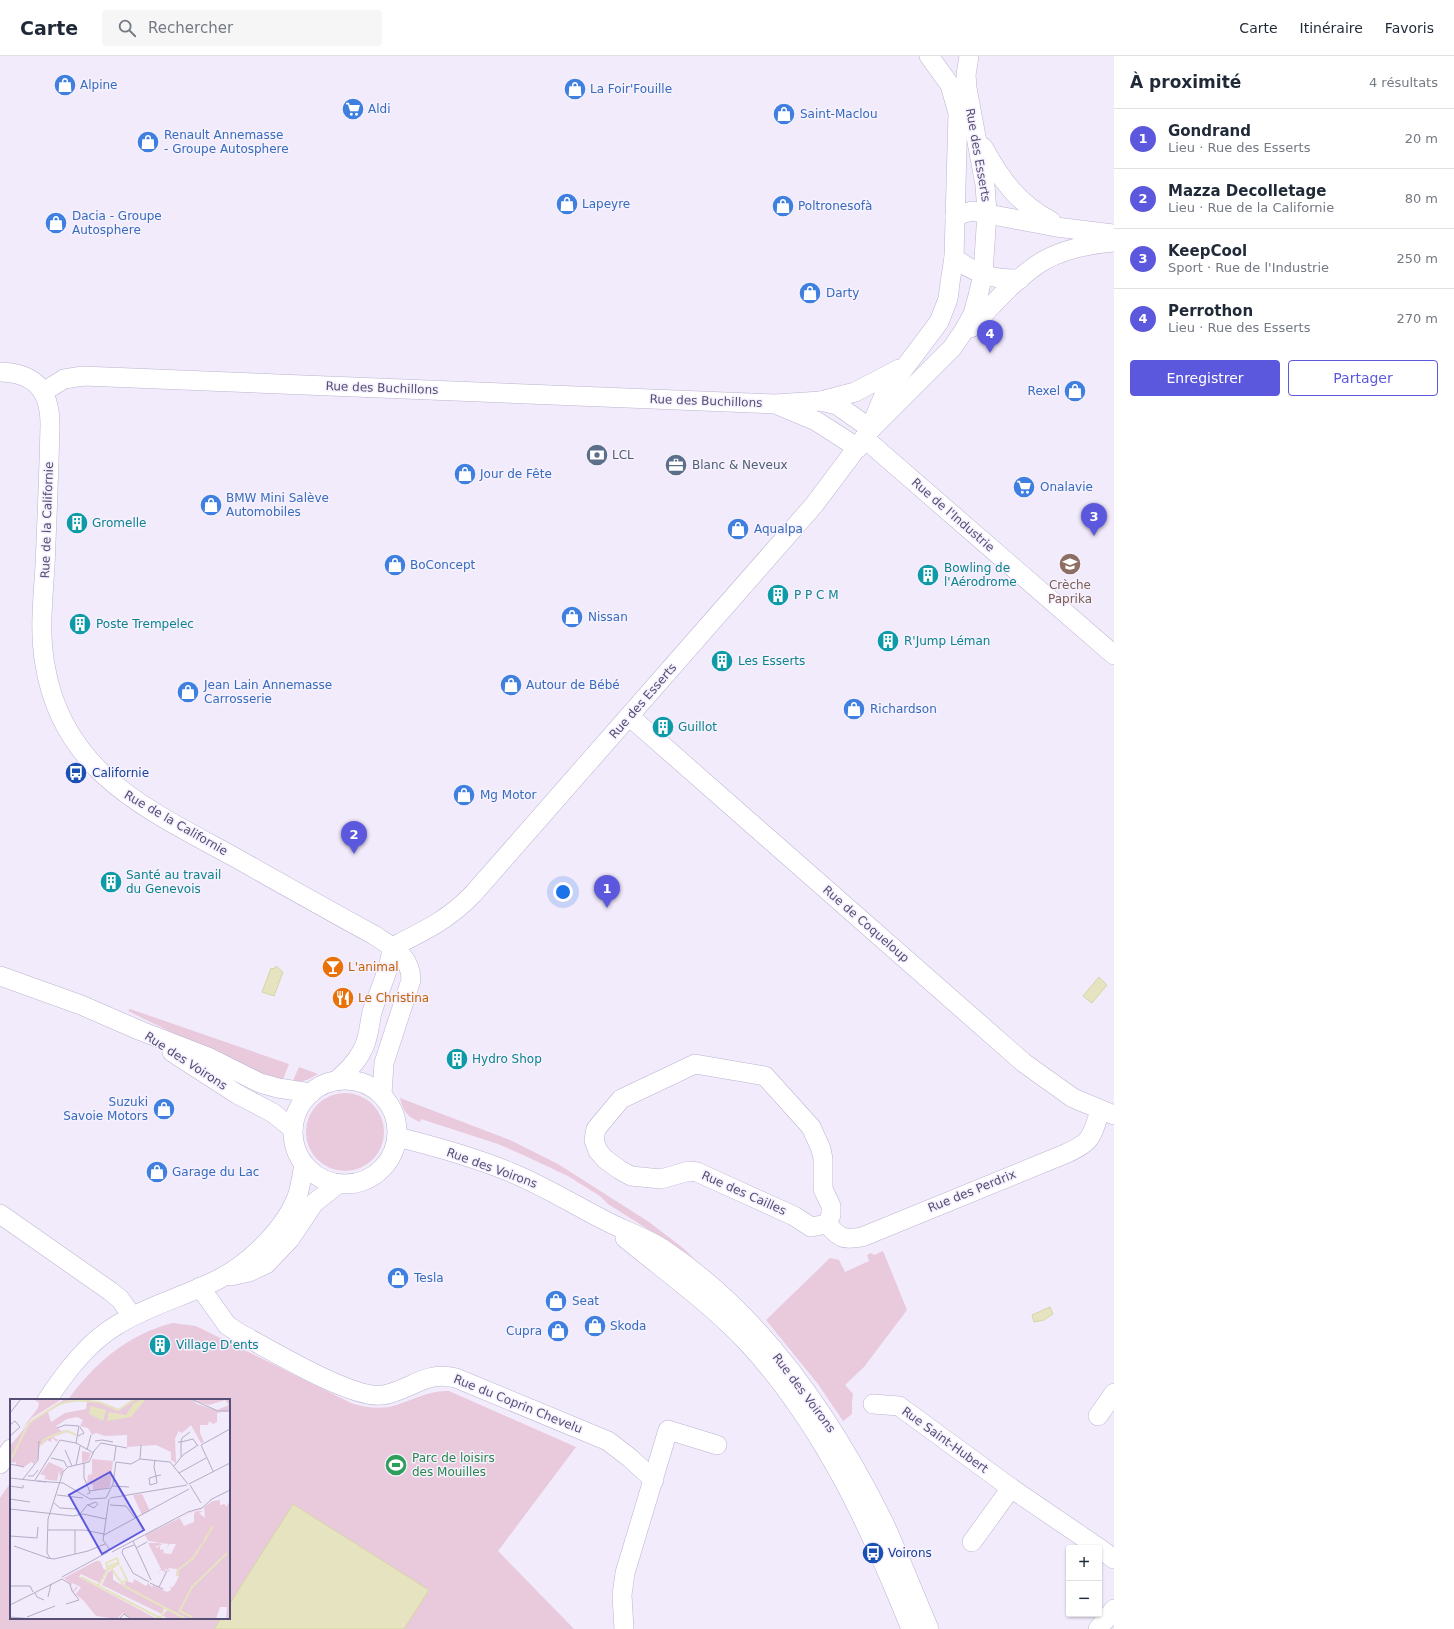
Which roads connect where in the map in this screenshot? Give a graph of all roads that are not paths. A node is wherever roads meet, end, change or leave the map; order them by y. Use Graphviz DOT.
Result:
graph roads {
  1 [pos="929,56"];
  2 [pos="969,56"];
  3 [pos="975,133"];
  4 [pos="987,213"];
  5 [pos="955,216"];
  6 [pos="1067,228"];
  7 [pos="1114,234"];
  8 [pos="1114,242"];
  9 [pos="954,257"];
  10 [pos="983,274"];
  11 [pos="1020,279"];
  12 [pos="952,348"];
  13 [pos="909,362"];
  14 [pos="0,372"];
  15 [pos="43,392"];
  16 [pos="821,401"];
  17 [pos="775,404"];
  18 [pos="864,438"];
  19 [pos="1114,655"];
  20 [pos="629,716"];
  21 [pos="392,947"];
  22 [pos="0,976"];
  23 [pos="140,1032"];
  24 [pos="336,1080"];
  25 [pos="310,1093"];
  26 [pos="382,1095"];
  27 [pos="1107,1113"];
  28 [pos="293,1129"];
  29 [pos="397,1137"];
  30 [pos="304,1164"];
  31 [pos="338,1184"];
  32 [pos="0,1214"];
  33 [pos="604,1220"];
  34 [pos="827,1224"];
  35 [pos="220,1279"];
  36 [pos="200,1287"];
  37 [pos="132,1316"];
  38 [pos="1114,1393"];
  39 [pos="48,1399"];
  40 [pos="873,1404"];
  41 [pos="1098,1416"];
  42 [pos="717,1445"];
  43 [pos="10,1450"];
  44 [pos="0,1464"];
  45 [pos="654,1480"];
  46 [pos="1011,1488"];
  47 [pos="972,1542"];
  48 [pos="1095,1545"];
  49 [pos="1102,1550"];
  50 [pos="1114,1559"];
  51 [pos="1114,1609"];
  52 [pos="624,1629"];
  53 [pos="911,1629"];
  54 [pos="928,1629"];
  55 [pos="1098,1629"];
  1 -- 5 [label="street, Rue des Esserts"];
  2 -- 3 [label="street, Rue des Esserts"];
  3 -- 4 [label="street, Rue des Esserts"];
  3 -- 6 [label="street"];
  4 -- 5 [label="street"];
  4 -- 6 [label="street"];
  4 -- 10 [label="street, Rue des Esserts"];
  5 -- 9 [label="street, Rue des Esserts"];
  6 -- 7 [label="street"];
  8 -- 11 [label="street"];
  9 -- 10 [label="street"];
  9 -- 13 [label="street, Rue des Esserts"];
  10 -- 11 [label="street"];
  10 -- 12 [label="street, Rue des Esserts"];
  11 -- 12 [label="street"];
  12 -- 18 [label="street, Rue des Esserts"];
  13 -- 16 [label="street"];
  13 -- 18 [label="street, Rue des Esserts"];
  14 -- 15 [label="street"];
  15 -- 17 [label="street, Rue des Buchillons"];
  15 -- 21 [label="street, Rue de la Californie"];
  16 -- 17 [label="street, Rue des Buchillons"];
  16 -- 18 [label="street, Rue des Buchillons"];
  17 -- 18 [label="street, Rue des Buchillons"];
  18 -- 19 [label="street, Rue de l'Industrie"];
  18 -- 20 [label="street, Rue des Esserts"];
  20 -- 21 [label="street, Rue des Esserts"];
  20 -- 27 [label="street, Rue de Coqueloup"];
  21 -- 24 [label="street"];
  21 -- 26 [label="street"];
  22 -- 23 [label="street, Rue des Voirons"];
  23 -- 25 [label="street, Rue des Voirons"];
  23 -- 28 [label="street, Rue des Voirons"];
  24 -- 25 [label="street"];
  24 -- 26 [label="street"];
  25 -- 28 [label="street"];
  26 -- 29 [label="street"];
  27 -- 34 [label="street, Rue des Perdrix"];
  28 -- 30 [label="street"];
  29 -- 31 [label="street"];
  29 -- 33 [label="street, Rue des Voirons"];
  30 -- 31 [label="street"];
  30 -- 35 [label="street"];
  31 -- 35 [label="street"];
  32 -- 37 [label="street"];
  33 -- 53 [label="street, Rue des Voirons"];
  33 -- 54 [label="street, Rue des Voirons"];
  34 -- 34 [label="street, Rue des Cailles"];
  35 -- 36 [label="street"];
  36 -- 37 [label="street"];
  36 -- 45 [label="street, Rue du Coprin Chevelu"];
  37 -- 39 [label="street"];
  38 -- 41 [label="street"];
  40 -- 46 [label="street, Rue Saint-Hubert"];
  42 -- 45 [label="street"];
  43 -- 44 [label="street"];
  45 -- 52 [label="street"];
  46 -- 47 [label="street"];
  46 -- 48 [label="street, Rue Saint-Hubert"];
  49 -- 50 [label="street, Rue Saint-Hubert"];
  51 -- 55 [label="street"];
}
